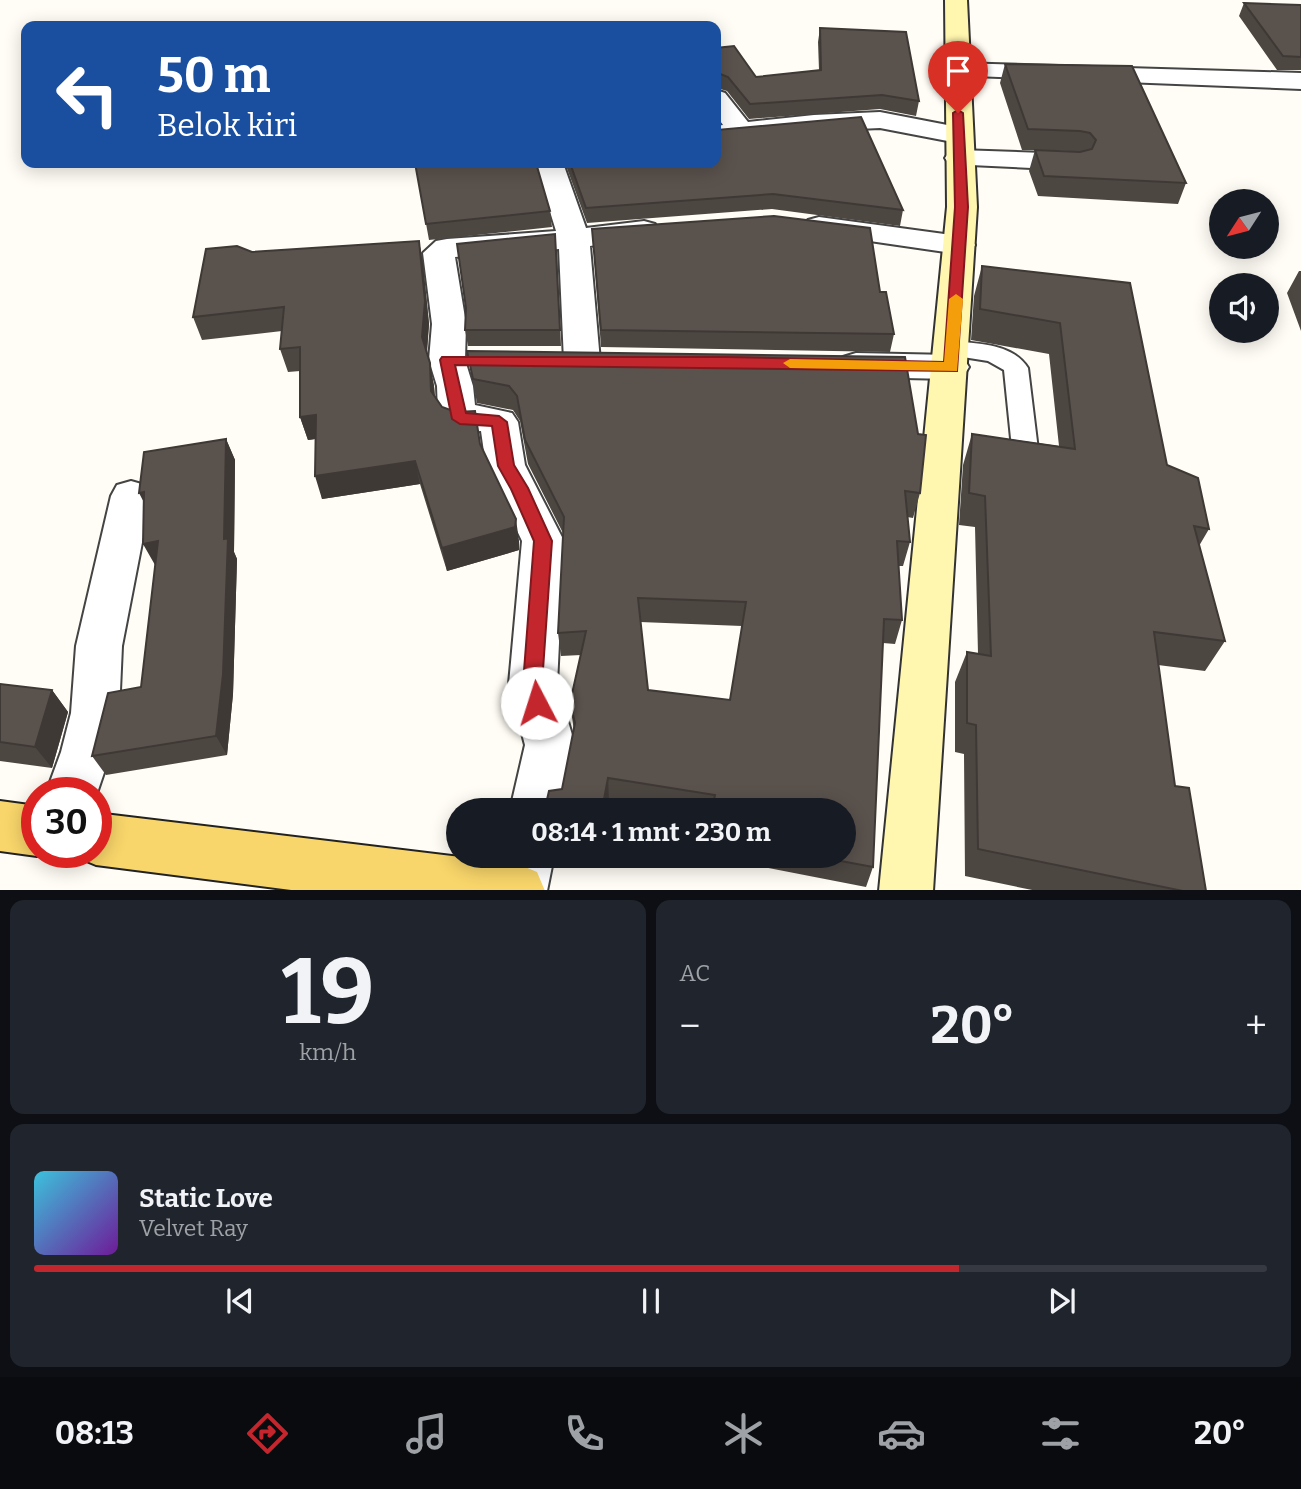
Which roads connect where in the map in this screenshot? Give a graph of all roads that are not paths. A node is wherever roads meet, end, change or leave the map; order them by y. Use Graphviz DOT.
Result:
graph roads {
  1 [pos="956,0"];
  2 [pos="957,70"];
  3 [pos="1301,81"];
  4 [pos="721,112"];
  5 [pos="728,132"];
  6 [pos="959,146"];
  7 [pos="1073,162"];
  8 [pos="551,168"];
  9 [pos="786,222"];
  10 [pos="678,225"];
  11 [pos="574,239"];
  12 [pos="959,245"];
  13 [pos="952,358"];
  14 [pos="582,361"];
  15 [pos="819,364"];
  16 [pos="1026,458"];
  17 [pos="131,496"];
  18 [pos="77,777"];
  19 [pos="539,798"];
  20 [pos="0,826"];
  21 [pos="21,829"];
  22 [pos="112,841"];
  23 [pos="524,868"];
  24 [pos="511,890"];
  25 [pos="519,890"];
  26 [pos="906,890"];
  1 -- 2 [label="street"];
  2 -- 3 [label="street"];
  2 -- 6 [label="street"];
  4 -- 5 [label="street"];
  5 -- 6 [label="street"];
  6 -- 7 [label="street"];
  6 -- 12 [label="street"];
  8 -- 11 [label="street"];
  9 -- 12 [label="street"];
  10 -- 11 [label="street"];
  11 -- 14 [label="street"];
  11 -- 19 [label="street"];
  12 -- 13 [label="street"];
  13 -- 15 [label="street"];
  13 -- 16 [label="lane"];
  13 -- 26 [label="street"];
  17 -- 18 [label="street"];
  20 -- 21 [label="main road"];
  22 -- 24 [label="main road"];
  23 -- 25 [label="street"];
}
